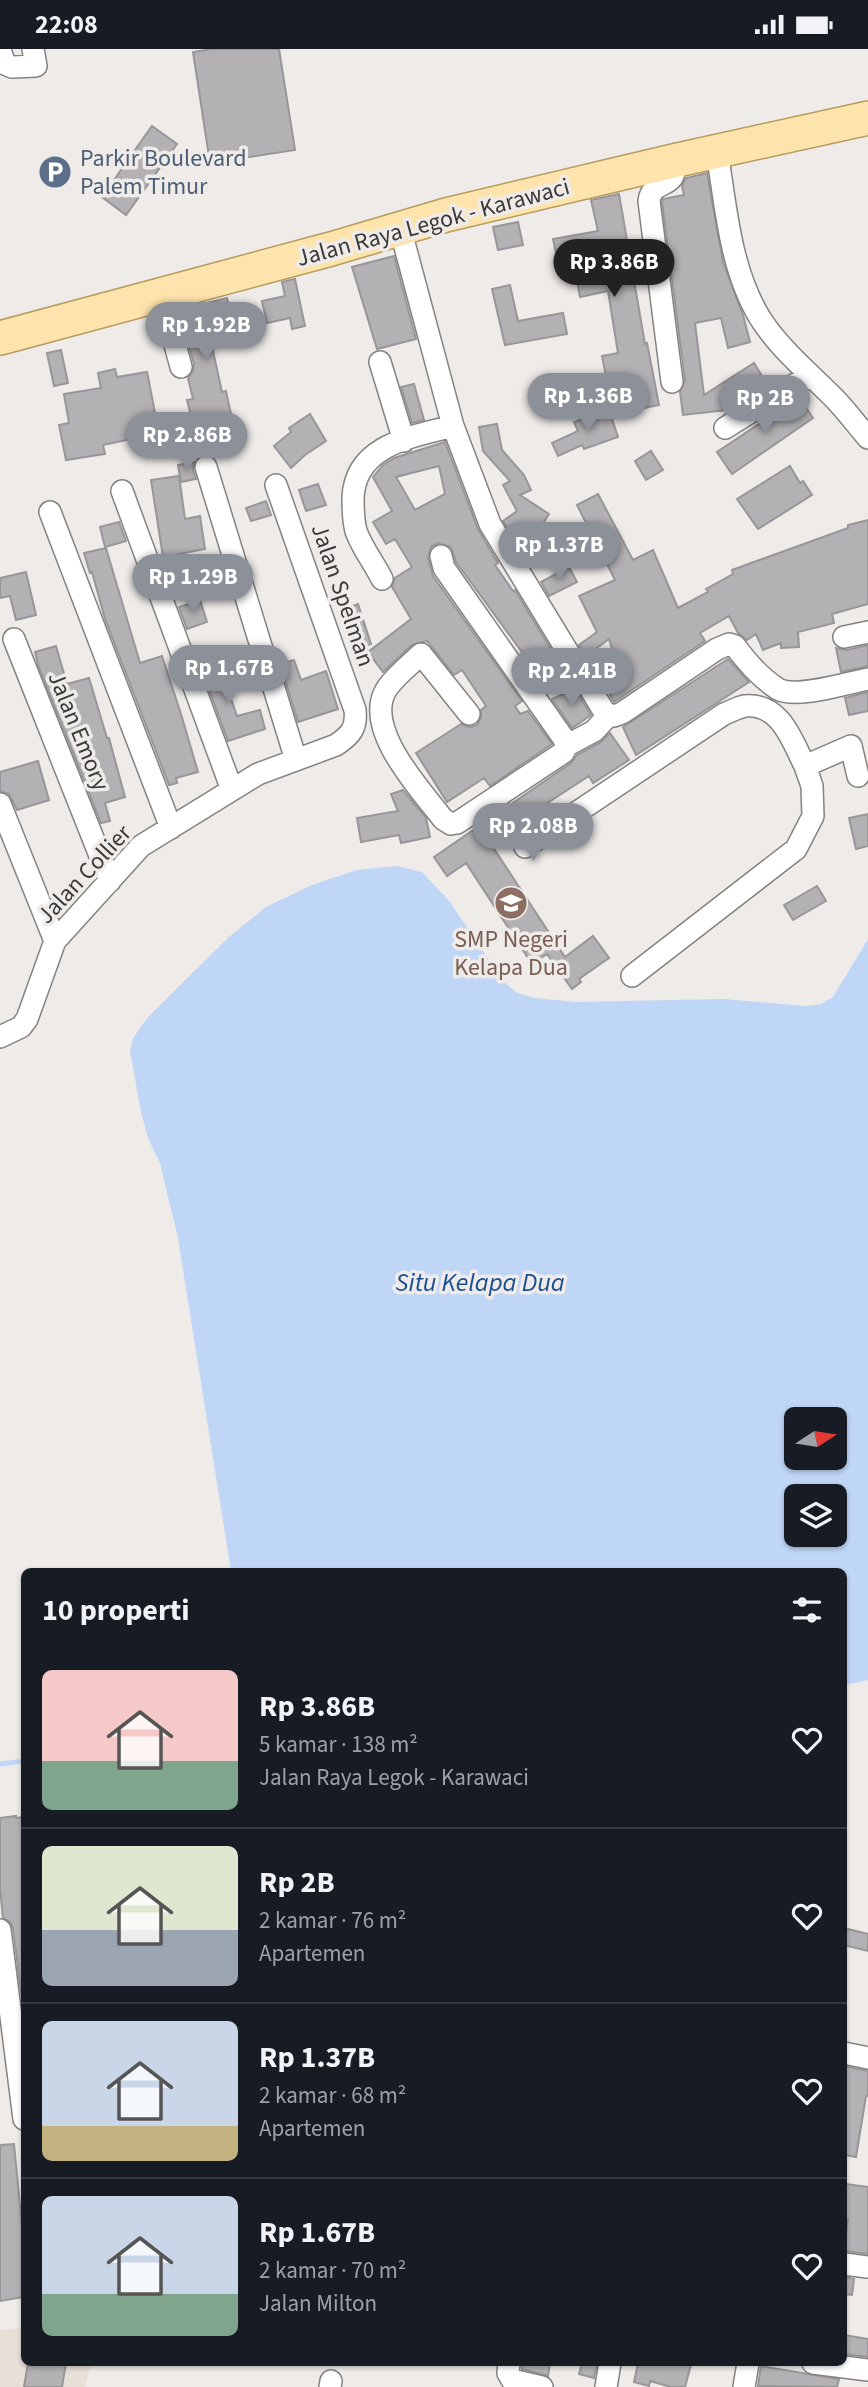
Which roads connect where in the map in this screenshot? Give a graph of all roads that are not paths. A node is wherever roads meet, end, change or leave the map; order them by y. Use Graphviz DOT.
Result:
graph roads {
  1 [pos="33,49"];
  2 [pos="0,50"];
  3 [pos="868,118"];
  4 [pos="717,152"];
  5 [pos="673,160"];
  6 [pos="400,228"];
  7 [pos="162,296"];
  8 [pos="0,338"];
  9 [pos="380,362"];
  10 [pos="181,367"];
  11 [pos="810,375"];
  12 [pos="672,382"];
  13 [pos="453,426"];
  14 [pos="724,428"];
  15 [pos="868,437"];
  16 [pos="404,441"];
  17 [pos="206,467"];
  18 [pos="276,485"];
  19 [pos="122,491"];
  20 [pos="50,512"];
  21 [pos="441,556"];
  22 [pos="382,579"];
  23 [pos="868,632"];
  24 [pos="844,637"];
  25 [pos="14,639"];
  26 [pos="868,679"];
  27 [pos="780,690"];
  28 [pos="766,709"];
  29 [pos="469,714"];
  30 [pos="609,715"];
  31 [pos="356,722"];
  32 [pos="566,746"];
  33 [pos="296,760"];
  34 [pos="805,766"];
  35 [pos="858,776"];
  36 [pos="232,790"];
  37 [pos="0,804"];
  38 [pos="171,828"];
  39 [pos="525,847"];
  40 [pos="110,881"];
  41 [pos="55,941"];
  42 [pos="632,976"];
  43 [pos="1,1034"];
  44 [pos="0,1930"];
  45 [pos="13,2053"];
  46 [pos="847,2054"];
  47 [pos="868,2058"];
  48 [pos="21,2101"];
  49 [pos="847,2264"];
  50 [pos="868,2267"];
  51 [pos="509,2366"];
  52 [pos="610,2366"];
  53 [pos="748,2366"];
  54 [pos="837,2366"];
  55 [pos="868,2370"];
  56 [pos="542,2387"];
  57 [pos="606,2387"];
  58 [pos="744,2387"];
  1 -- 2 [label="street"];
  3 -- 4 [label="main road, Jalan Raya Legok - Karawaci"];
  4 -- 5 [label="main road, Jalan Raya Legok - Karawaci"];
  4 -- 11 [label="street"];
  5 -- 6 [label="main road, Jalan Raya Legok - Karawaci"];
  5 -- 12 [label="street"];
  6 -- 7 [label="main road, Jalan Raya Legok - Karawaci"];
  6 -- 13 [label="street"];
  7 -- 8 [label="main road, Jalan Raya Legok - Karawaci"];
  7 -- 10 [label="street"];
  9 -- 16 [label="street"];
  11 -- 14 [label="street"];
  11 -- 15 [label="street"];
  13 -- 16 [label="street"];
  13 -- 30 [label="street"];
  16 -- 22 [label="street"];
  17 -- 33 [label="street"];
  18 -- 31 [label="street, Jalan Spelman"];
  19 -- 36 [label="street"];
  20 -- 38 [label="street"];
  21 -- 32 [label="street"];
  23 -- 24 [label="street"];
  25 -- 40 [label="street, Jalan Emory"];
  26 -- 27 [label="street"];
  27 -- 28 [label="street"];
  27 -- 30 [label="street"];
  28 -- 34 [label="street"];
  28 -- 39 [label="street"];
  29 -- 32 [label="street"];
  30 -- 32 [label="street"];
  31 -- 33 [label="street, Jalan Collier"];
  33 -- 36 [label="street, Jalan Collier"];
  34 -- 35 [label="street"];
  34 -- 42 [label="street"];
  36 -- 38 [label="street, Jalan Collier"];
  37 -- 41 [label="street"];
  38 -- 40 [label="street, Jalan Collier"];
  40 -- 41 [label="street, Jalan Collier"];
  41 -- 43 [label="street, Jalan Collier"];
  44 -- 45 [label="street"];
  45 -- 48 [label="street"];
  46 -- 47 [label="street"];
  49 -- 50 [label="street"];
  51 -- 56 [label="street"];
  52 -- 57 [label="street"];
  53 -- 58 [label="street"];
  54 -- 55 [label="street"];
}
